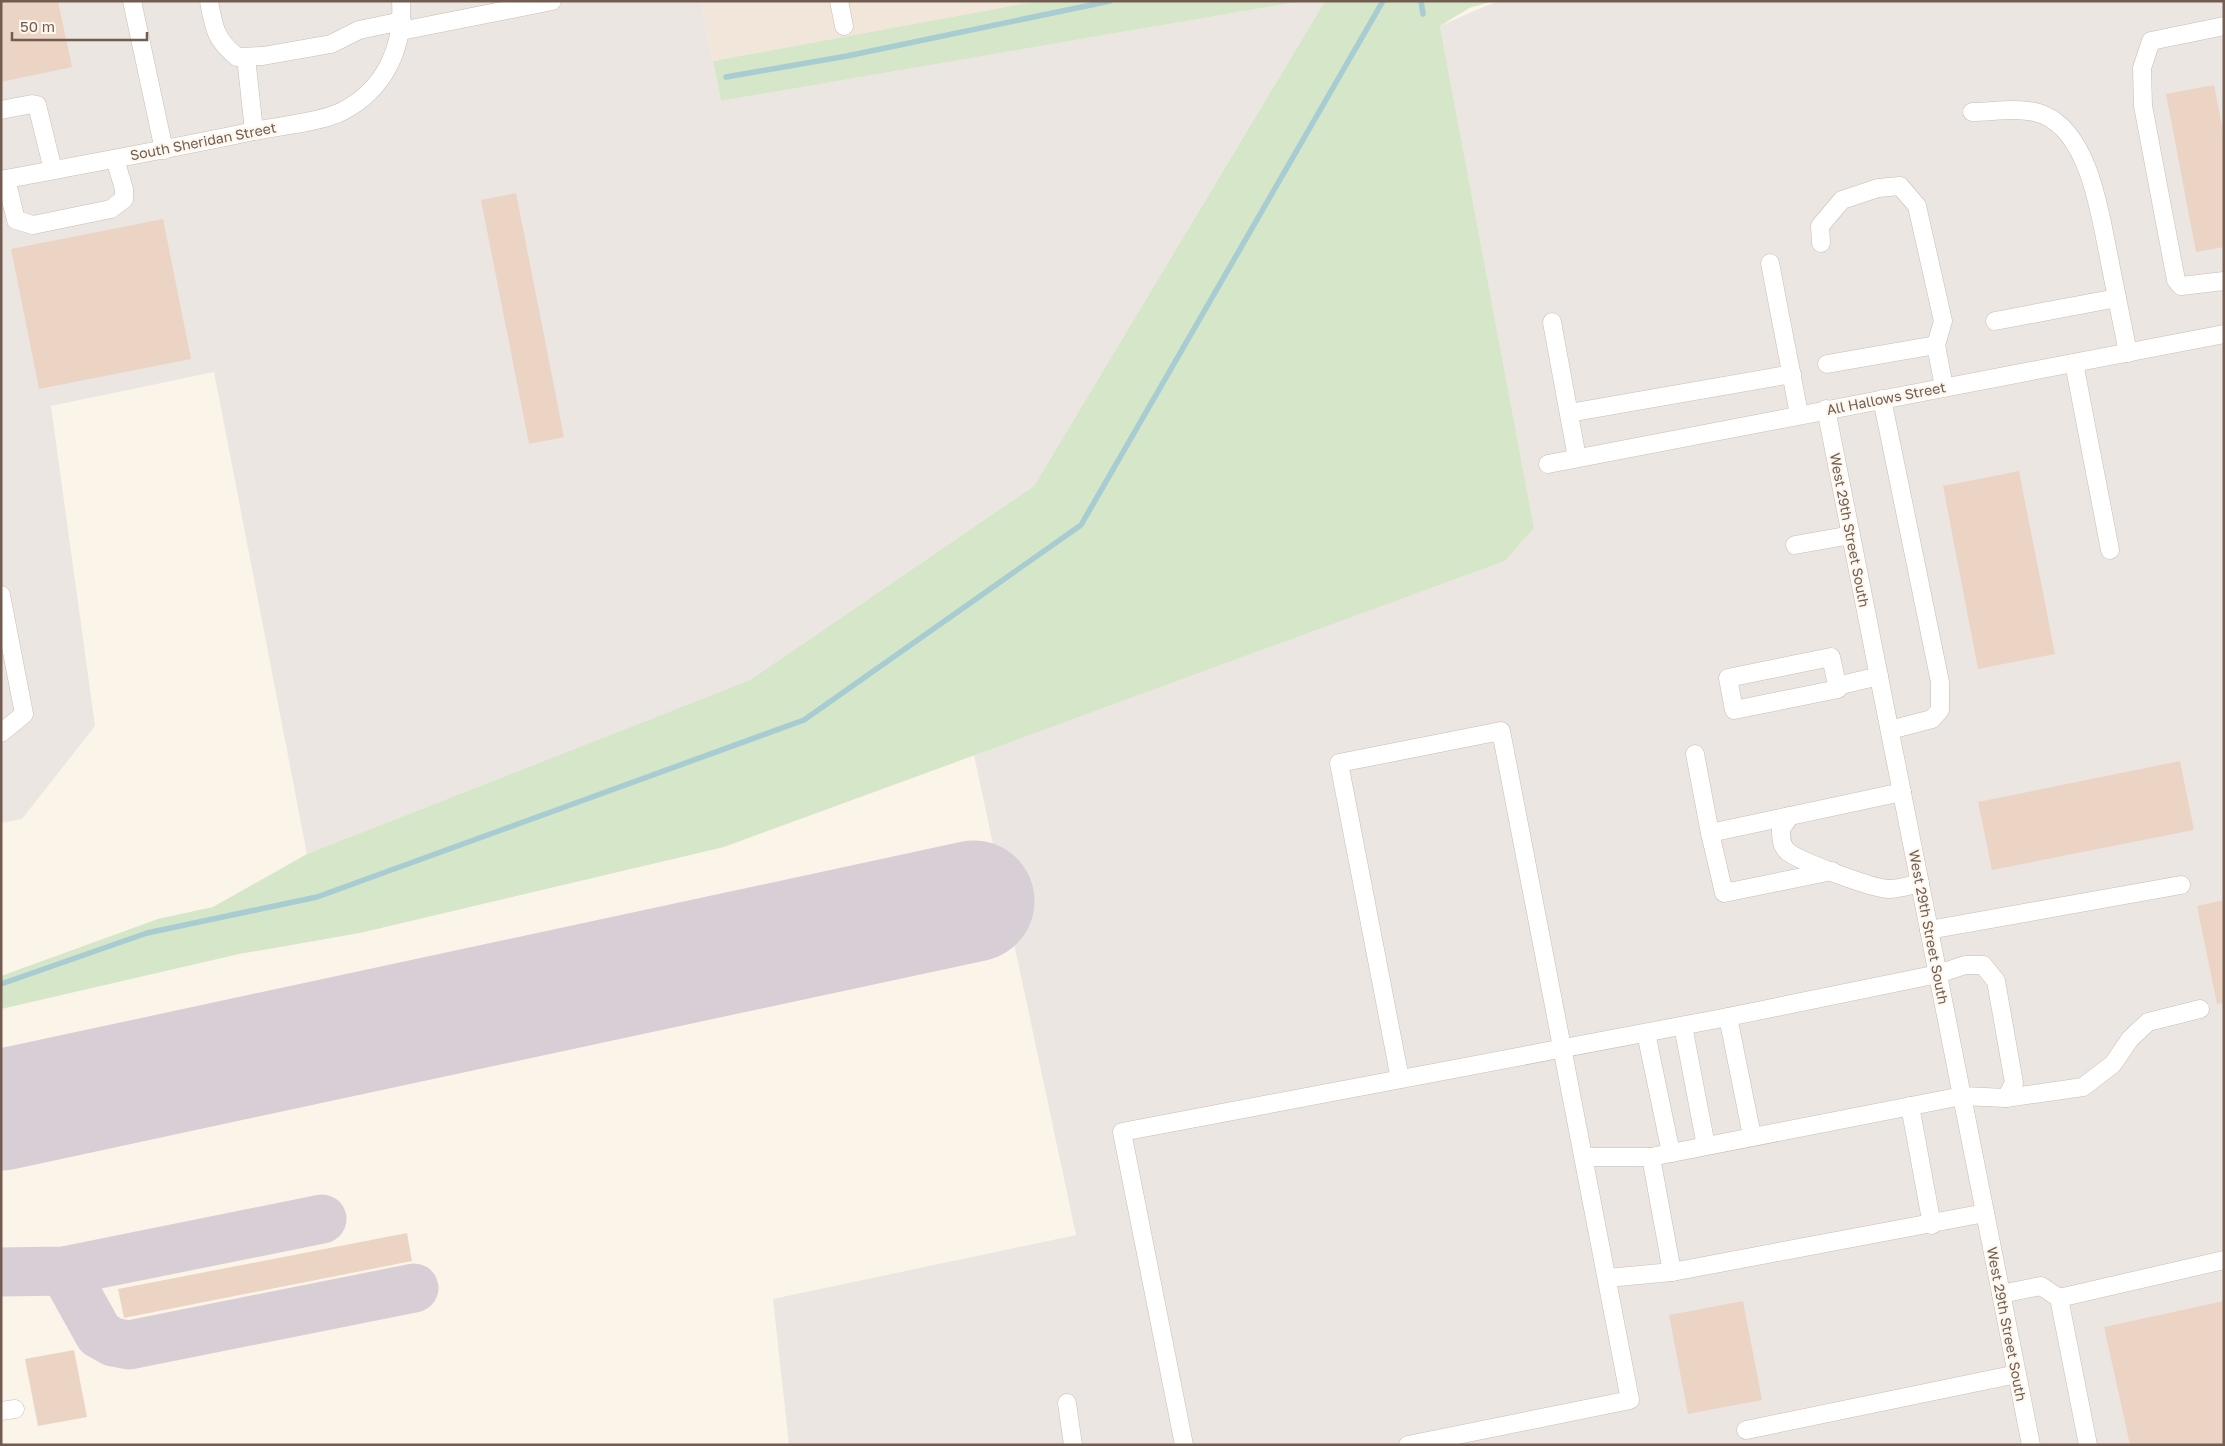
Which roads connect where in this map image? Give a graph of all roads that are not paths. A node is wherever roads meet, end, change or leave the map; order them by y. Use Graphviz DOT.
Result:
graph roads {
  1 [pos="132,1"];
  2 [pos="209,1"];
  3 [pos="401,1"];
  4 [pos="552,1"];
  5 [pos="839,1"];
  6 [pos="402,26"];
  7 [pos="844,26"];
  8 [pos="2224,26"];
  9 [pos="246,57"];
  10 [pos="1,110"];
  11 [pos="1972,112"];
  12 [pos="254,131"];
  13 [pos="164,150"];
  14 [pos="115,158"];
  15 [pos="53,170"];
  16 [pos="3,179"];
  17 [pos="1821,243"];
  18 [pos="1770,263"];
  19 [pos="2224,280"];
  20 [pos="2117,298"];
  21 [pos="1995,321"];
  22 [pos="1552,322"];
  23 [pos="2224,334"];
  24 [pos="1936,345"];
  25 [pos="2128,353"];
  26 [pos="2074,363"];
  27 [pos="1827,364"];
  28 [pos="1792,374"];
  29 [pos="1944,387"];
  30 [pos="1882,398"];
  31 [pos="1826,409"];
  32 [pos="1569,412"];
  33 [pos="1800,414"];
  34 [pos="1577,458"];
  35 [pos="1548,464"];
  36 [pos="1851,535"];
  37 [pos="1794,545"];
  38 [pos="2110,550"];
  39 [pos="1,595"];
  40 [pos="1879,676"];
  41 [pos="1837,686"];
  42 [pos="1890,730"];
  43 [pos="1,733"];
  44 [pos="1695,754"];
  45 [pos="1902,792"];
  46 [pos="1790,816"];
  47 [pos="1710,832"];
  48 [pos="1834,871"];
  49 [pos="1920,883"];
  50 [pos="2181,885"];
  51 [pos="1929,930"];
  52 [pos="1938,974"];
  53 [pos="2200,1008"];
  54 [pos="1728,1017"];
  55 [pos="1683,1026"];
  56 [pos="1646,1033"];
  57 [pos="1563,1048"];
  58 [pos="1400,1079"];
  59 [pos="1962,1096"];
  60 [pos="2006,1098"];
  61 [pos="1910,1106"];
  62 [pos="1752,1136"];
  63 [pos="1706,1146"];
  64 [pos="1671,1153"];
  65 [pos="1584,1157"];
  66 [pos="1652,1157"];
  67 [pos="1985,1213"];
  68 [pos="1932,1225"];
  69 [pos="2224,1260"];
  70 [pos="1672,1272"];
  71 [pos="1607,1278"];
  72 [pos="2001,1294"];
  73 [pos="2059,1298"];
  74 [pos="2017,1374"];
  75 [pos="1067,1402"];
  76 [pos="1746,1430"];
  77 [pos="1073,1445"];
  78 [pos="1184,1445"];
  79 [pos="1408,1445"];
  80 [pos="2031,1445"];
  81 [pos="2088,1445"];
  1 -- 13 [label="street"];
  2 -- 9 [label="street"];
  3 -- 6 [label="street"];
  4 -- 6 [label="street"];
  5 -- 7 [label="street"];
  6 -- 9 [label="street"];
  6 -- 12 [label="street, South Sheridan Street"];
  8 -- 19 [label="street"];
  9 -- 12 [label="street"];
  10 -- 15 [label="street"];
  11 -- 20 [label="street"];
  12 -- 13 [label="street, South Sheridan Street"];
  13 -- 14 [label="street, South Sheridan Street"];
  14 -- 15 [label="street, South Sheridan Street"];
  14 -- 16 [label="street"];
  15 -- 16 [label="street, South Sheridan Street"];
  17 -- 24 [label="street"];
  18 -- 28 [label="street"];
  20 -- 21 [label="street"];
  20 -- 25 [label="street"];
  22 -- 32 [label="street"];
  23 -- 25 [label="street, All Hallows Street"];
  24 -- 27 [label="street"];
  24 -- 29 [label="street"];
  25 -- 26 [label="street, All Hallows Street"];
  26 -- 29 [label="street, All Hallows Street"];
  26 -- 38 [label="street"];
  28 -- 32 [label="street"];
  28 -- 33 [label="street"];
  29 -- 30 [label="street, All Hallows Street"];
  30 -- 31 [label="street, All Hallows Street"];
  30 -- 42 [label="street"];
  31 -- 33 [label="street, All Hallows Street"];
  31 -- 36 [label="street, West 29th Street South"];
  32 -- 34 [label="street"];
  33 -- 34 [label="street, All Hallows Street"];
  34 -- 35 [label="street, All Hallows Street"];
  36 -- 37 [label="street"];
  36 -- 40 [label="street, West 29th Street South"];
  39 -- 43 [label="street"];
  40 -- 41 [label="street"];
  40 -- 42 [label="street, West 29th Street South"];
  41 -- 41 [label="street"];
  42 -- 45 [label="street, West 29th Street South"];
  44 -- 47 [label="street"];
  45 -- 46 [label="street"];
  45 -- 49 [label="street, West 29th Street South"];
  46 -- 47 [label="street"];
  46 -- 48 [label="street"];
  47 -- 48 [label="street"];
  48 -- 49 [label="street"];
  49 -- 51 [label="street, West 29th Street South"];
  50 -- 51 [label="street"];
  51 -- 52 [label="street, West 29th Street South"];
  52 -- 54 [label="street"];
  52 -- 59 [label="street, West 29th Street South"];
  52 -- 60 [label="street"];
  53 -- 60 [label="street"];
  54 -- 55 [label="street"];
  54 -- 62 [label="street"];
  55 -- 56 [label="street"];
  55 -- 63 [label="street"];
  56 -- 57 [label="street"];
  56 -- 64 [label="street"];
  57 -- 58 [label="street"];
  57 -- 58 [label="street"];
  57 -- 65 [label="street"];
  58 -- 78 [label="street"];
  59 -- 60 [label="street"];
  59 -- 61 [label="street"];
  59 -- 67 [label="street, West 29th Street South"];
  61 -- 62 [label="street"];
  61 -- 68 [label="street"];
  62 -- 63 [label="street"];
  63 -- 64 [label="street"];
  64 -- 66 [label="street"];
  65 -- 66 [label="street"];
  65 -- 71 [label="street"];
  66 -- 70 [label="street"];
  67 -- 68 [label="street"];
  67 -- 72 [label="street, West 29th Street South"];
  68 -- 70 [label="street"];
  69 -- 73 [label="street"];
  70 -- 71 [label="street"];
  71 -- 79 [label="street"];
  72 -- 73 [label="street"];
  72 -- 74 [label="street, West 29th Street South"];
  73 -- 81 [label="street"];
  74 -- 76 [label="street"];
  74 -- 80 [label="street, West 29th Street South"];
  75 -- 77 [label="street"];
}
